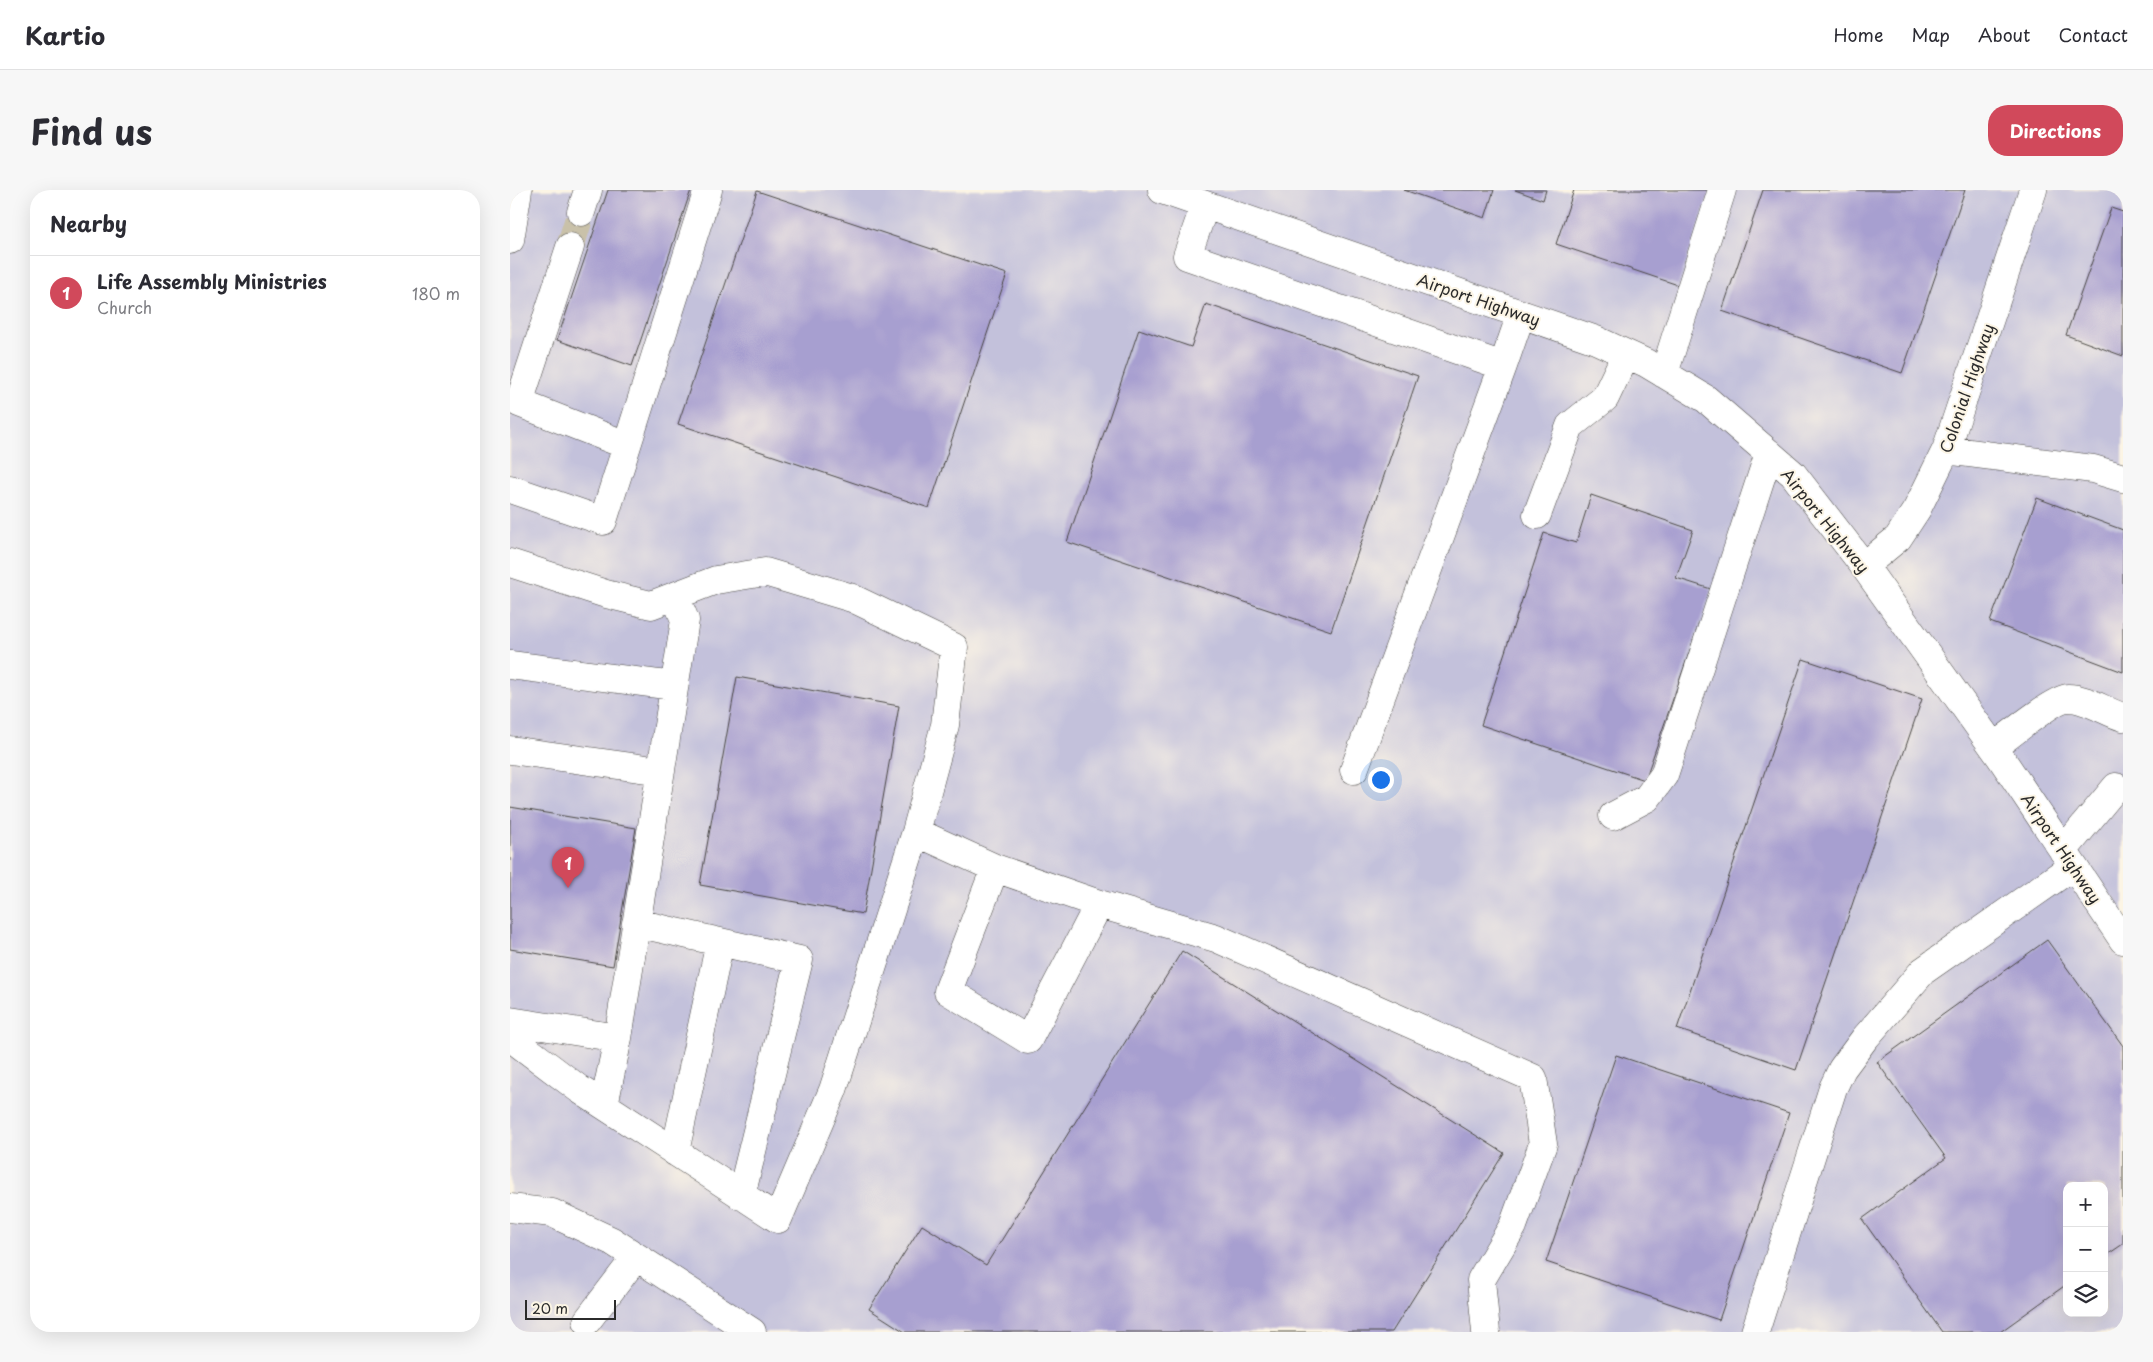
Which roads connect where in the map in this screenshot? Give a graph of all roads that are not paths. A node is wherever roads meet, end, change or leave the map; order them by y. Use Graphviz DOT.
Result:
graph roads {
  1 [pos="518,190"];
  2 [pos="708,190"];
  3 [pos="1162,190"];
  4 [pos="1722,190"];
  5 [pos="2033,190"];
  6 [pos="1205,205"];
  7 [pos="510,240"];
  8 [pos="570,246"];
  9 [pos="1521,314"];
  10 [pos="1626,354"];
  11 [pos="1504,366"];
  12 [pos="1664,374"];
  13 [pos="626,445"];
  14 [pos="1946,450"];
  15 [pos="1769,453"];
  16 [pos="2123,478"];
  17 [pos="510,489"];
  18 [pos="1537,515"];
  19 [pos="510,563"];
  20 [pos="1864,566"];
  21 [pos="675,596"];
  22 [pos="510,665"];
  23 [pos="674,686"];
  24 [pos="2123,717"];
  25 [pos="1994,747"];
  26 [pos="510,750"];
  27 [pos="1354,770"];
  28 [pos="661,771"];
  29 [pos="2116,787"];
  30 [pos="1613,816"];
  31 [pos="916,832"];
  32 [pos="2068,858"];
  33 [pos="995,868"];
  34 [pos="1099,904"];
  35 [pos="636,923"];
  36 [pos="2123,940"];
  37 [pos="720,942"];
  38 [pos="510,1021"];
  39 [pos="510,1037"];
  40 [pos="618,1038"];
  41 [pos="604,1105"];
  42 [pos="675,1152"];
  43 [pos="741,1196"];
  44 [pos="510,1208"];
  45 [pos="636,1257"];
  46 [pos="590,1328"];
  47 [pos="752,1332"];
  48 [pos="1486,1332"];
  49 [pos="1755,1332"];
  1 -- 7 [label="main road"];
  2 -- 13 [label="main road"];
  3 -- 6 [label="main road, Airport Highway"];
  4 -- 12 [label="main road"];
  5 -- 14 [label="main road, Colonial Highway"];
  6 -- 9 [label="main road, Airport Highway"];
  6 -- 11 [label="main road"];
  8 -- 13 [label="main road"];
  9 -- 10 [label="main road, Airport Highway"];
  9 -- 11 [label="main road"];
  10 -- 12 [label="main road, Airport Highway"];
  10 -- 18 [label="main road"];
  11 -- 27 [label="main road"];
  12 -- 15 [label="main road, Airport Highway"];
  13 -- 17 [label="main road"];
  14 -- 16 [label="main road"];
  14 -- 20 [label="main road, Colonial Highway"];
  15 -- 20 [label="main road, Airport Highway"];
  15 -- 30 [label="main road"];
  19 -- 21 [label="main road"];
  20 -- 25 [label="main road, Airport Highway"];
  21 -- 23 [label="main road"];
  21 -- 31 [label="main road"];
  22 -- 23 [label="main road"];
  23 -- 28 [label="main road"];
  24 -- 25 [label="main road"];
  25 -- 32 [label="main road, Airport Highway"];
  26 -- 28 [label="main road"];
  28 -- 35 [label="main road"];
  29 -- 32 [label="main road"];
  31 -- 33 [label="main road"];
  31 -- 43 [label="main road"];
  32 -- 36 [label="main road, Airport Highway"];
  32 -- 49 [label="main road"];
  33 -- 34 [label="main road"];
  33 -- 34 [label="main road"];
  34 -- 48 [label="main road"];
  35 -- 37 [label="main road"];
  35 -- 40 [label="main road"];
  37 -- 42 [label="main road"];
  37 -- 43 [label="main road"];
  38 -- 40 [label="main road"];
  39 -- 41 [label="main road"];
  40 -- 41 [label="main road"];
  41 -- 42 [label="main road"];
  42 -- 43 [label="main road"];
  44 -- 45 [label="main road"];
  45 -- 46 [label="main road"];
  45 -- 47 [label="main road"];
}
